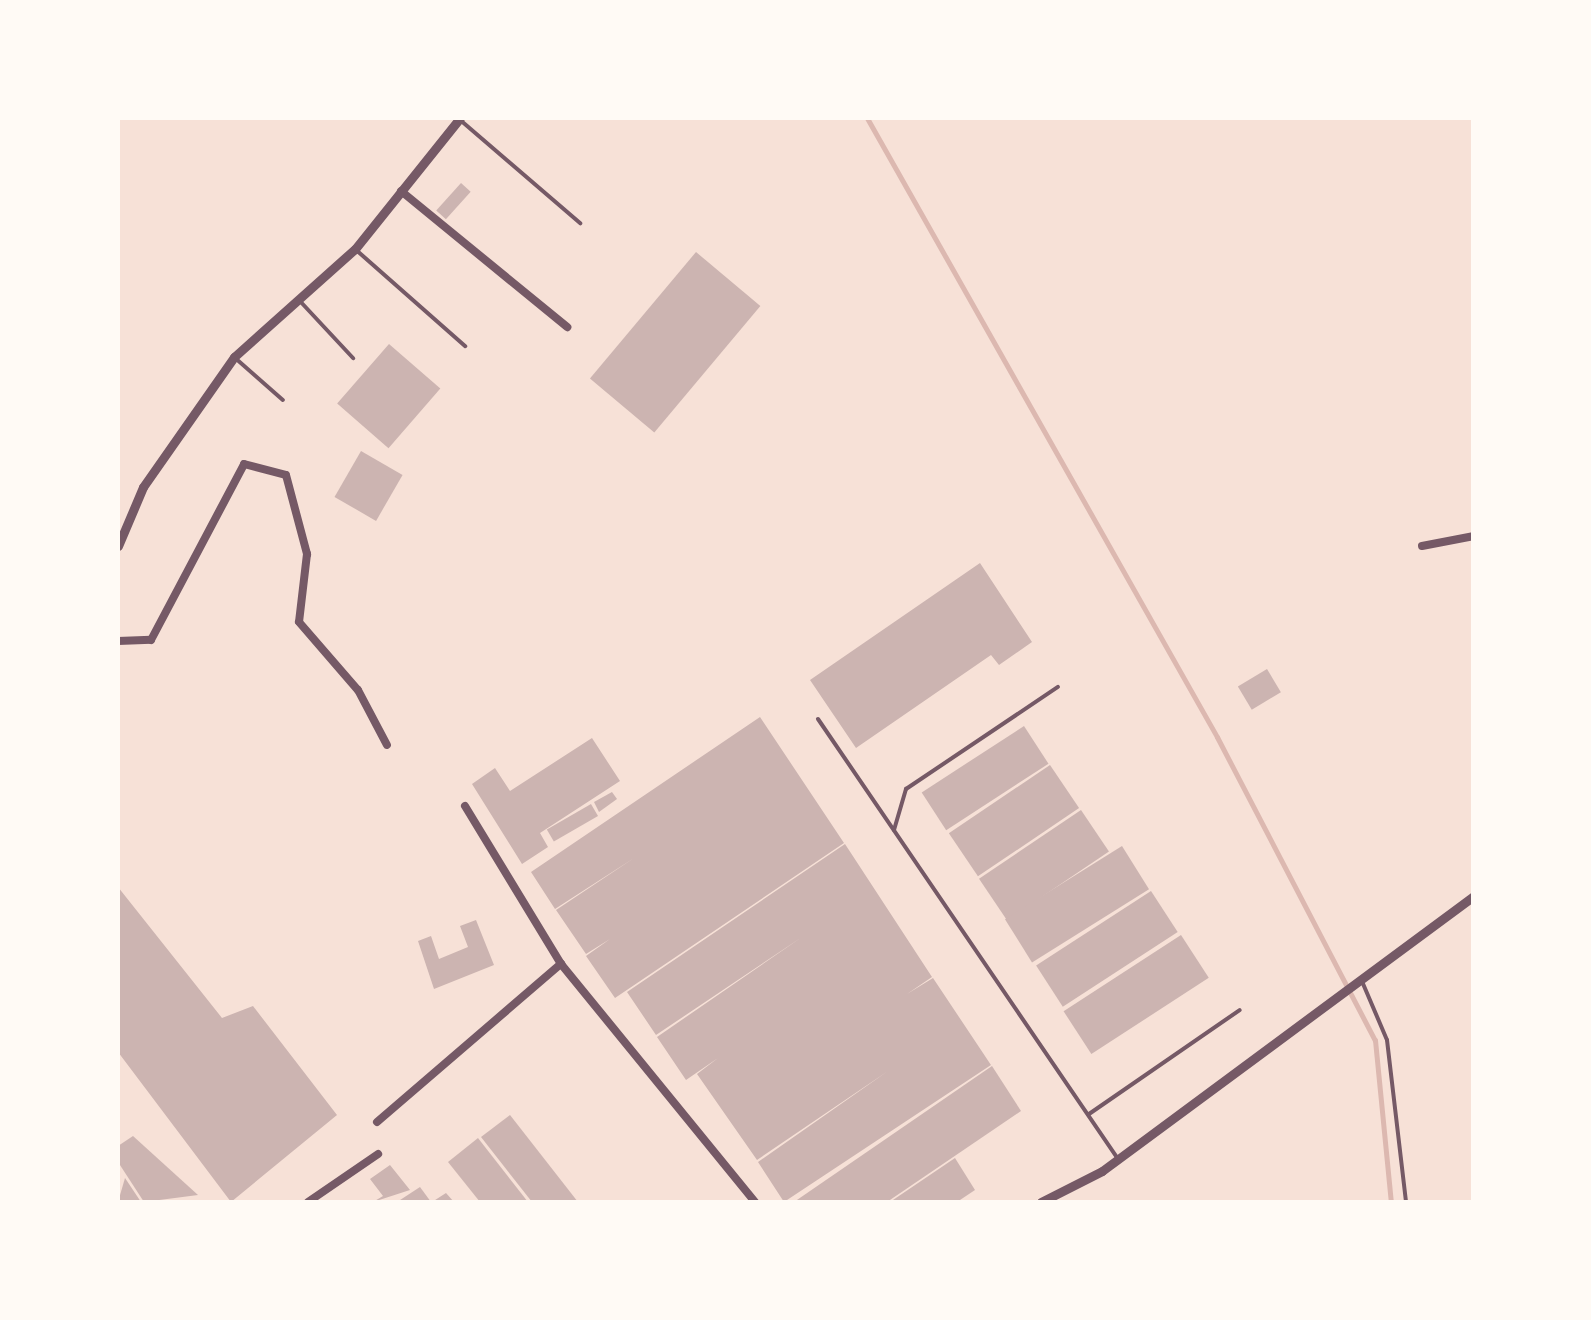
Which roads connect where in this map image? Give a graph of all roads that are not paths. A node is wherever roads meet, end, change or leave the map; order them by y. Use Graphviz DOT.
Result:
graph roads {
  1 [pos="460,118"];
  2 [pos="400,191"];
  3 [pos="580,224"];
  4 [pos="355,249"];
  5 [pos="298,299"];
  6 [pos="567,327"];
  7 [pos="464,346"];
  8 [pos="234,357"];
  9 [pos="352,358"];
  10 [pos="283,400"];
  11 [pos="1474,536"];
  12 [pos="118,546"];
  13 [pos="1422,546"];
  14 [pos="118,641"];
  15 [pos="1058,687"];
  16 [pos="818,719"];
  17 [pos="387,745"];
  18 [pos="465,806"];
  19 [pos="894,830"];
  20 [pos="1474,896"];
  21 [pos="561,964"];
  22 [pos="1361,979"];
  23 [pos="1240,1010"];
  24 [pos="1089,1114"];
  25 [pos="378,1122"];
  26 [pos="378,1154"];
  27 [pos="1118,1158"];
  28 [pos="308,1202"];
  29 [pos="755,1202"];
  30 [pos="1040,1202"];
  31 [pos="1406,1202"];
  1 -- 2 [label="street"];
  1 -- 3 [label="lane"];
  2 -- 4 [label="street"];
  2 -- 6 [label="street"];
  4 -- 5 [label="street"];
  4 -- 7 [label="lane"];
  5 -- 8 [label="street"];
  5 -- 9 [label="lane"];
  8 -- 10 [label="lane"];
  8 -- 12 [label="street"];
  11 -- 13 [label="street"];
  14 -- 17 [label="street"];
  15 -- 19 [label="lane"];
  16 -- 19 [label="lane"];
  18 -- 21 [label="street"];
  19 -- 24 [label="lane"];
  20 -- 22 [label="street"];
  21 -- 25 [label="street"];
  21 -- 29 [label="street"];
  22 -- 27 [label="street"];
  22 -- 31 [label="lane"];
  23 -- 24 [label="lane"];
  24 -- 27 [label="lane"];
  26 -- 28 [label="street"];
  27 -- 30 [label="street"];
}
